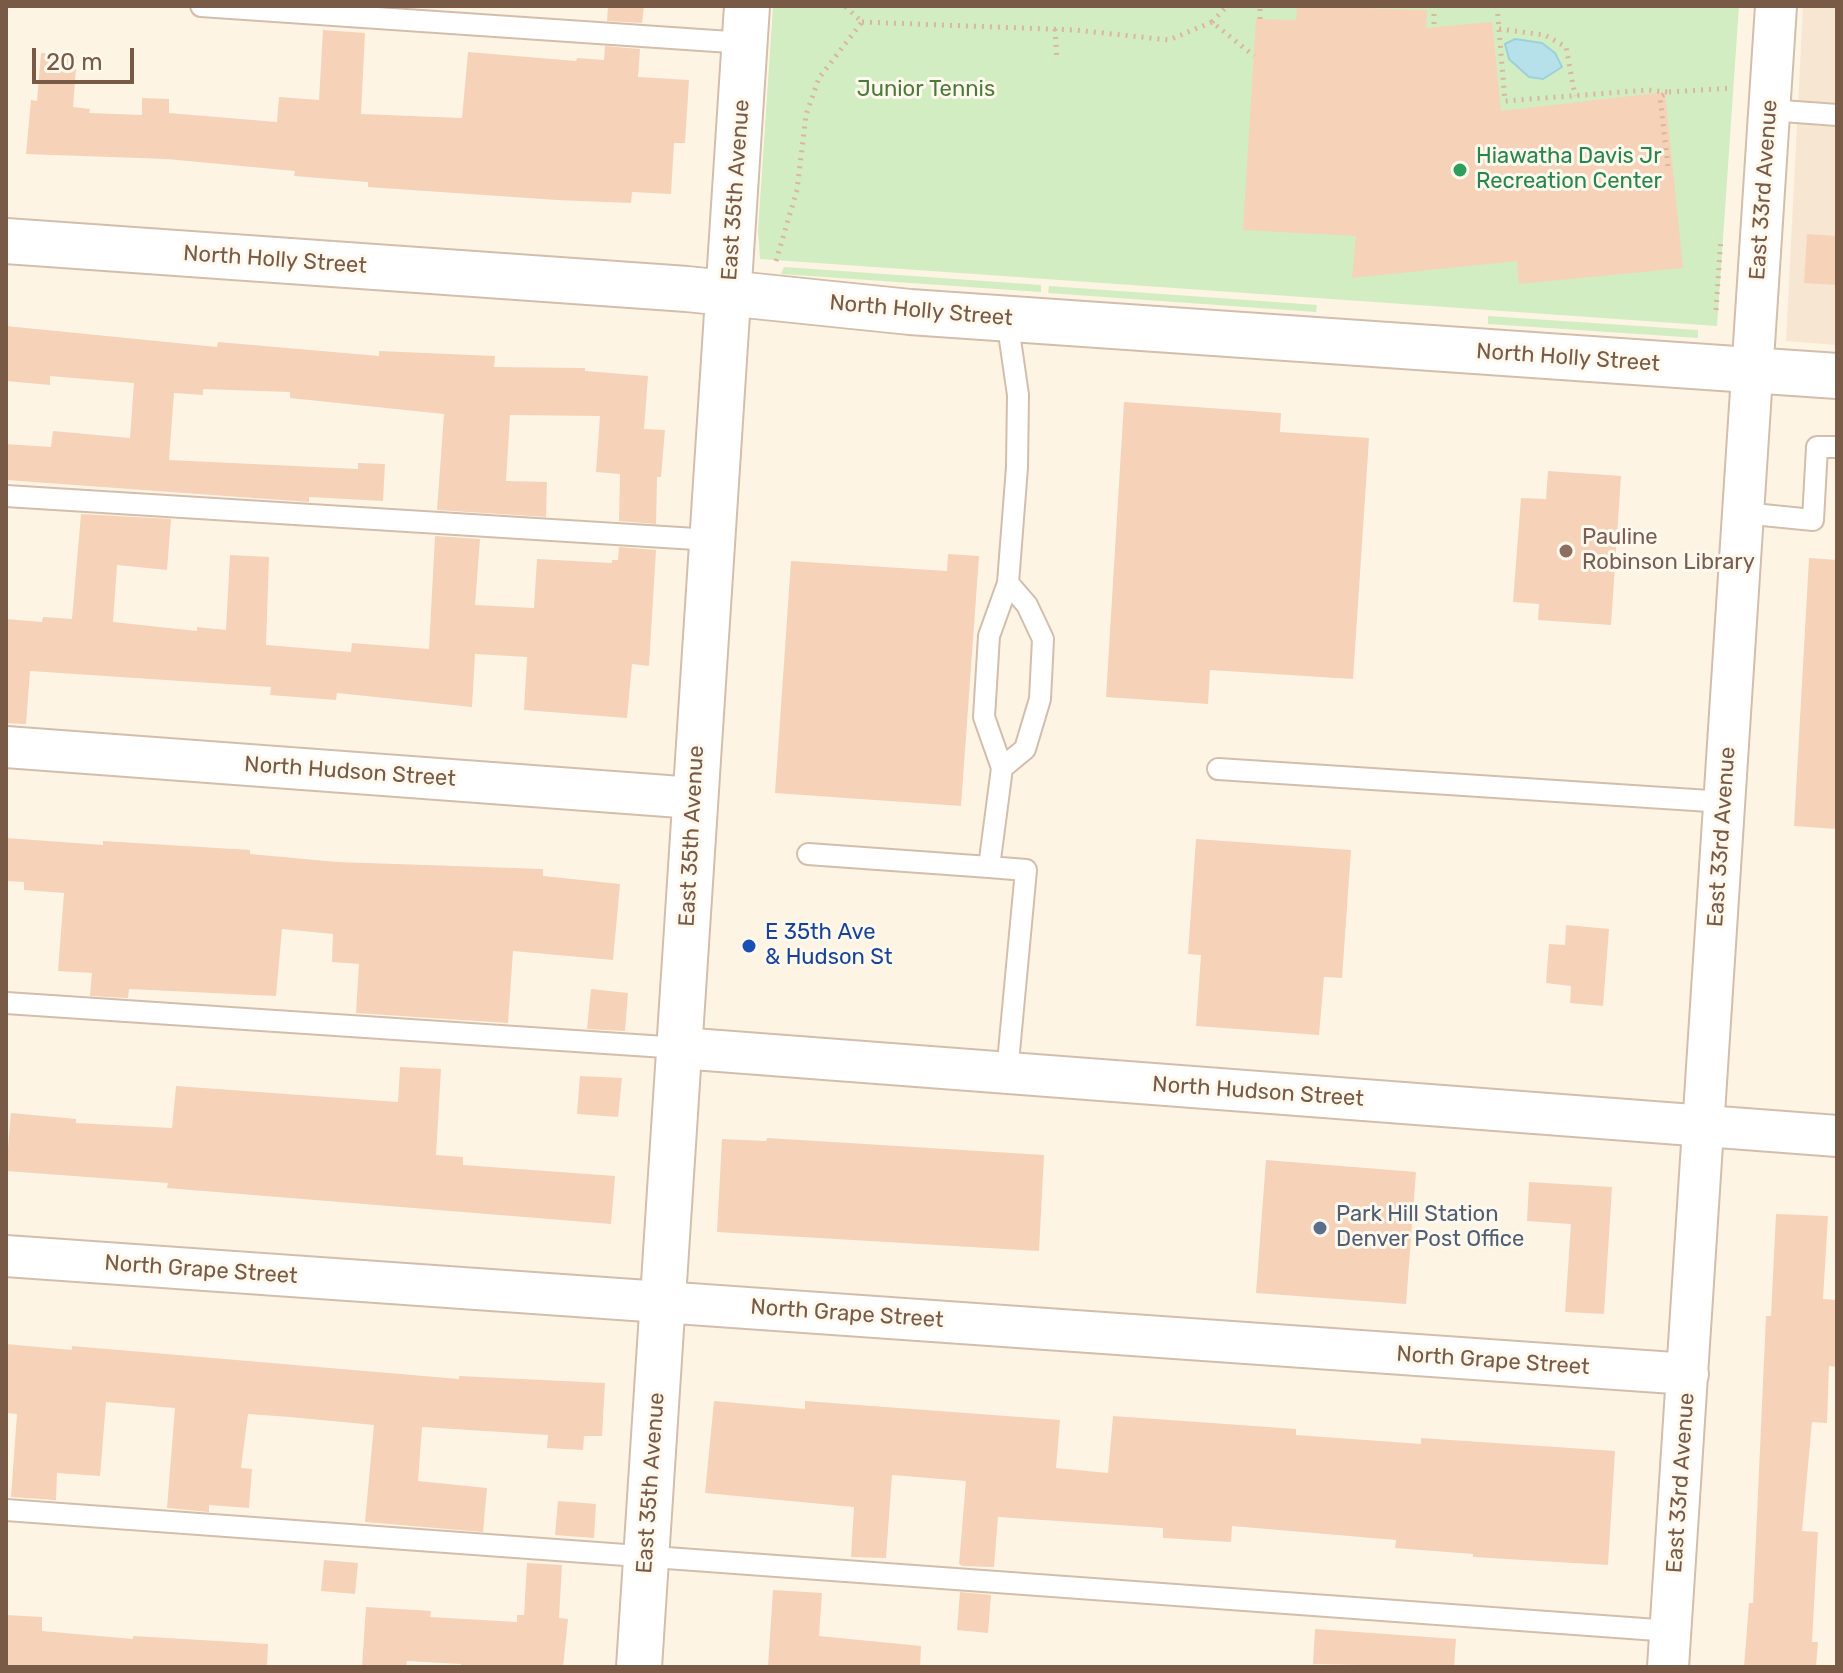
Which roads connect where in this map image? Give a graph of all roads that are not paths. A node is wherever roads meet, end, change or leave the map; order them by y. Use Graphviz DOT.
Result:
graph roads {
  1 [pos="201,6"];
  2 [pos="1776,6"];
  3 [pos="746,25"];
  4 [pos="1769,110"];
  5 [pos="1837,115"];
  6 [pos="6,241"];
  7 [pos="729,292"];
  8 [pos="1007,319"];
  9 [pos="1753,371"];
  10 [pos="1837,376"];
  11 [pos="1837,447"];
  12 [pos="6,496"];
  13 [pos="1743,513"];
  14 [pos="712,540"];
  15 [pos="1008,583"];
  16 [pos="6,747"];
  17 [pos="1002,768"];
  18 [pos="1218,769"];
  19 [pos="694,798"];
  20 [pos="1725,802"];
  21 [pos="808,854"];
  22 [pos="989,867"];
  23 [pos="6,1003"];
  24 [pos="680,1048"];
  25 [pos="1007,1073"];
  26 [pos="1704,1127"];
  27 [pos="1837,1136"];
  28 [pos="6,1256"];
  29 [pos="663,1301"];
  30 [pos="1688,1374"];
  31 [pos="6,1510"];
  32 [pos="646,1555"];
  33 [pos="1670,1649"];
  34 [pos="639,1667"];
  1 -- 3 [label="lane"];
  2 -- 4 [label="street, East 33rd Avenue"];
  3 -- 7 [label="street, East 35th Avenue"];
  4 -- 5 [label="lane"];
  4 -- 9 [label="street, East 33rd Avenue"];
  6 -- 7 [label="street, North Holly Street"];
  7 -- 8 [label="street, North Holly Street"];
  7 -- 14 [label="street, East 35th Avenue"];
  8 -- 9 [label="street, North Holly Street"];
  8 -- 15 [label="lane"];
  9 -- 10 [label="street, North Holly Street"];
  9 -- 13 [label="street, East 33rd Avenue"];
  11 -- 13 [label="lane"];
  12 -- 14 [label="lane"];
  13 -- 20 [label="street, East 33rd Avenue"];
  14 -- 19 [label="street, East 35th Avenue"];
  15 -- 17 [label="lane"];
  15 -- 17 [label="lane"];
  16 -- 19 [label="street, North Hudson Street"];
  17 -- 22 [label="lane"];
  18 -- 20 [label="lane"];
  19 -- 24 [label="street, East 35th Avenue"];
  20 -- 26 [label="street, East 33rd Avenue"];
  21 -- 22 [label="lane"];
  22 -- 25 [label="lane"];
  23 -- 24 [label="lane"];
  24 -- 25 [label="street, North Hudson Street"];
  24 -- 29 [label="street, East 35th Avenue"];
  25 -- 26 [label="street, North Hudson Street"];
  26 -- 27 [label="street, North Hudson Street"];
  26 -- 30 [label="street, East 33rd Avenue"];
  28 -- 29 [label="street, North Grape Street"];
  29 -- 30 [label="street, North Grape Street"];
  29 -- 32 [label="street, East 35th Avenue"];
  30 -- 33 [label="street, East 33rd Avenue"];
  31 -- 32 [label="lane"];
  32 -- 33 [label="lane"];
  32 -- 34 [label="street, East 35th Avenue"];
}
